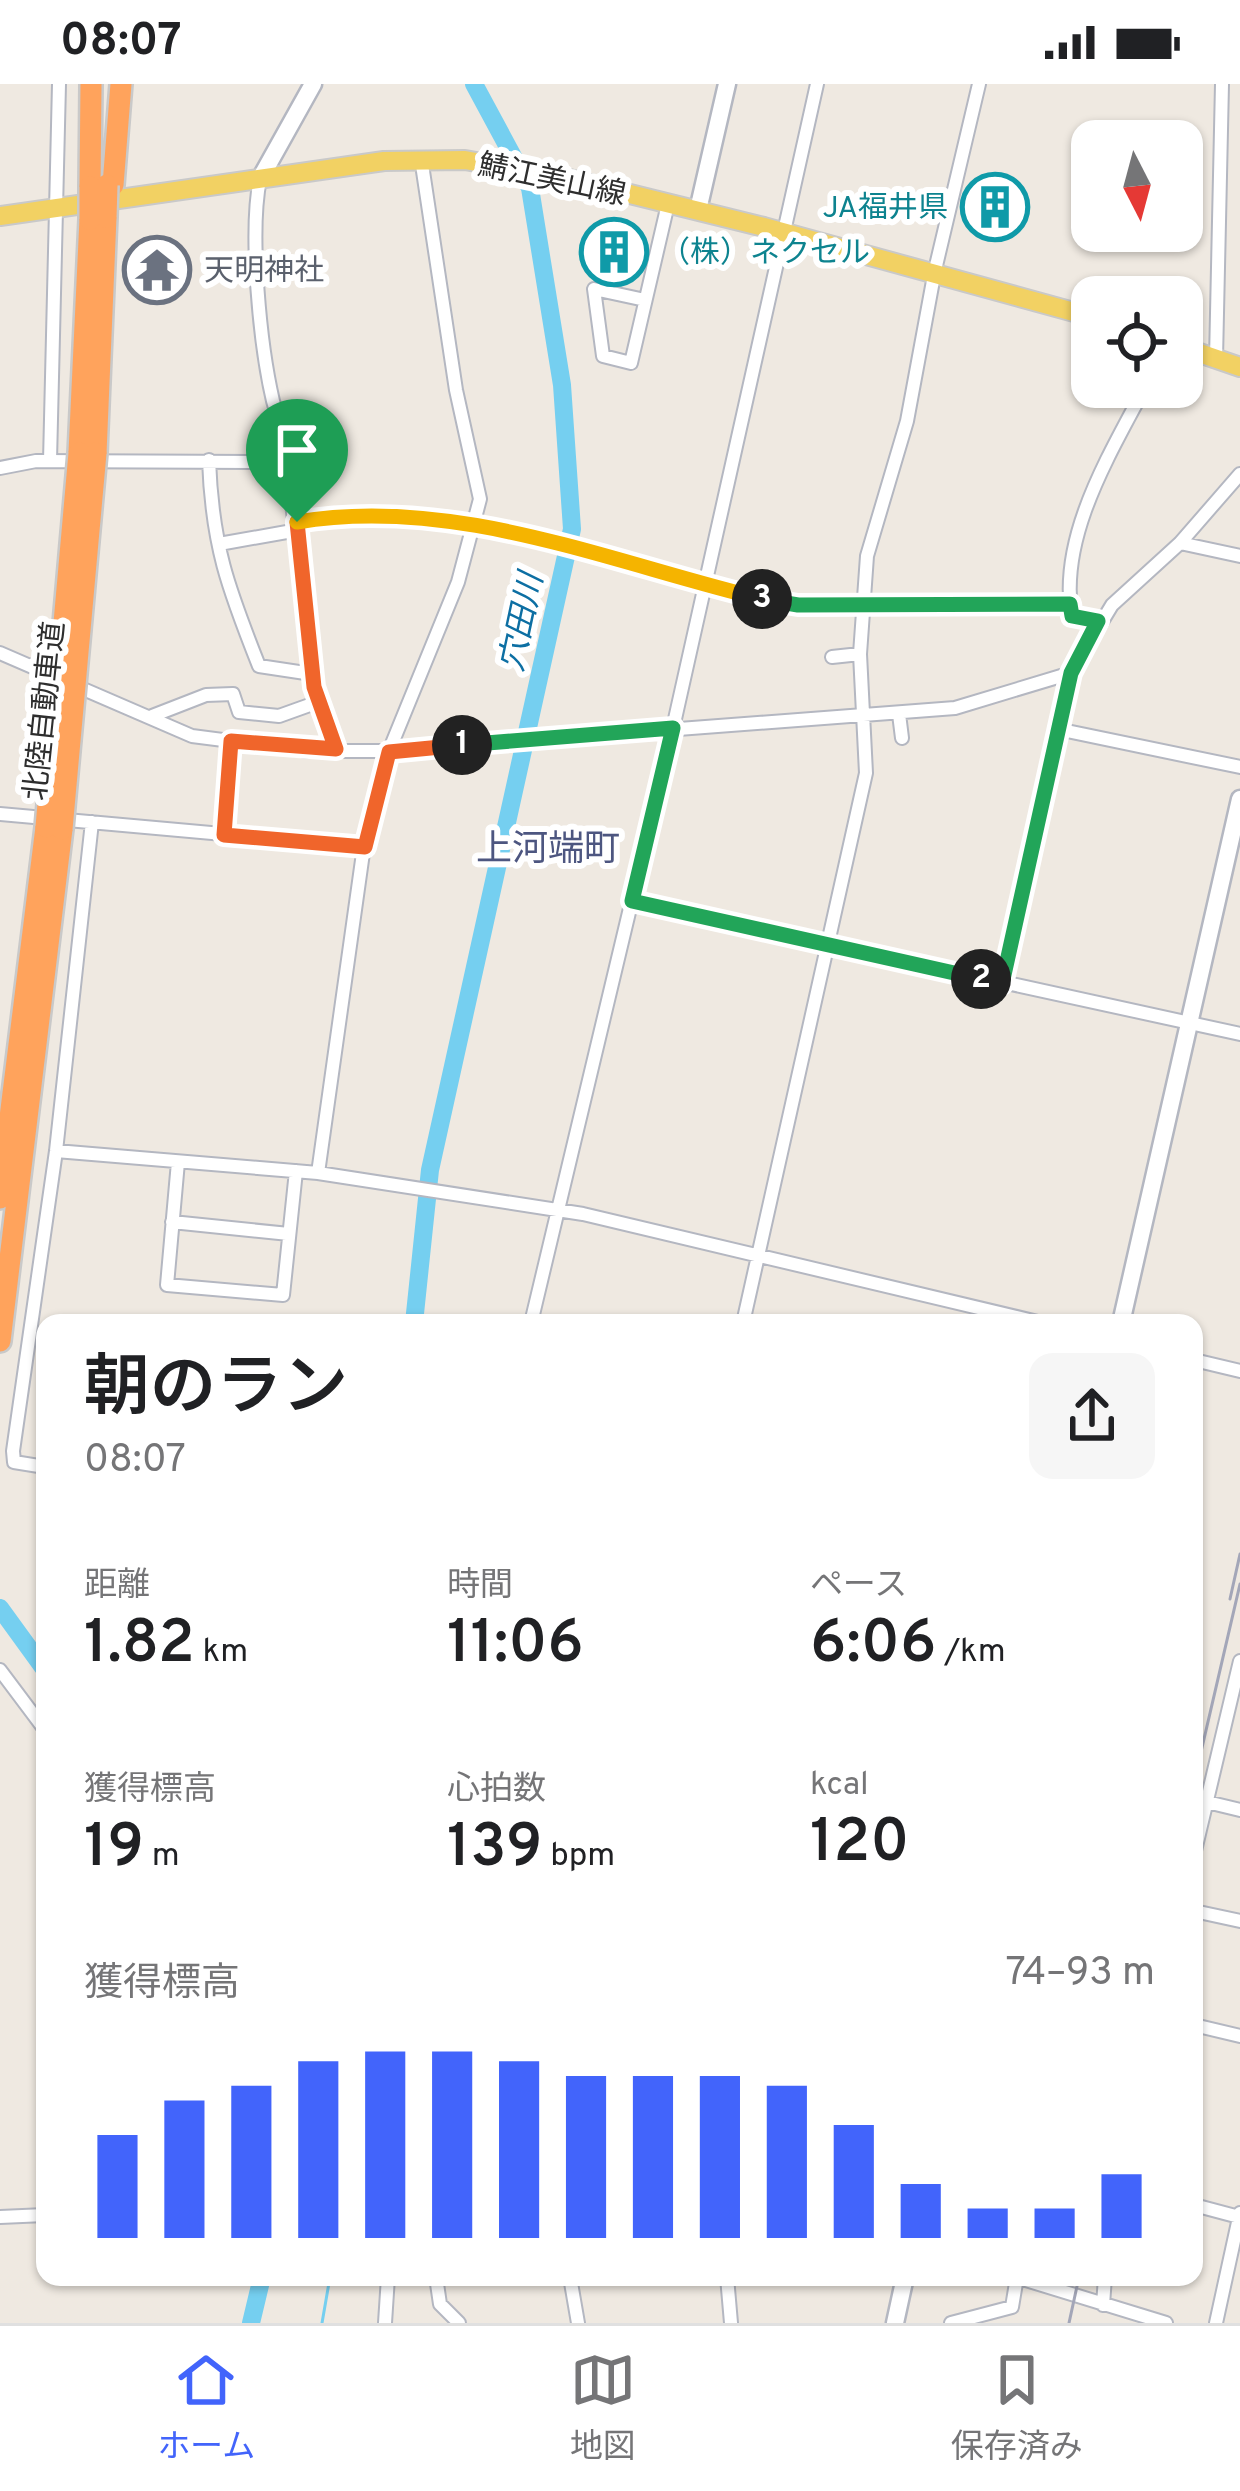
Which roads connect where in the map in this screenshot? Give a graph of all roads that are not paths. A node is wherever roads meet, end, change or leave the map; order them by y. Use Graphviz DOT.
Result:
graph roads {
  1 [pos="59,84"];
  2 [pos="91,84"];
  3 [pos="108,84"];
  4 [pos="121,84"];
  5 [pos="313,84"];
  6 [pos="727,84"];
  7 [pos="817,84"];
  8 [pos="979,84"];
  9 [pos="1222,84"];
  10 [pos="421,158"];
  11 [pos="260,179"];
  12 [pos="104,185"];
  13 [pos="668,204"];
  14 [pos="60,207"];
  15 [pos="698,210"];
  16 [pos="0,216"];
  17 [pos="102,217"];
  18 [pos="784,232"];
  19 [pos="935,270"];
  20 [pos="645,300"];
  21 [pos="1071,310"];
  22 [pos="1203,354"];
  23 [pos="1216,359"];
  24 [pos="1240,367"];
  25 [pos="1135,408"];
  26 [pos="88,453"];
  27 [pos="209,460"];
  28 [pos="50,461"];
  29 [pos="287,462"];
  30 [pos="0,468"];
  31 [pos="1240,475"];
  32 [pos="476,525"];
  33 [pos="298,526"];
  34 [pos="1180,543"];
  35 [pos="219,544"];
  36 [pos="1240,556"];
  37 [pos="704,585"];
  38 [pos="861,604"];
  39 [pos="1070,604"];
  40 [pos="1098,621"];
  41 [pos="0,652"];
  42 [pos="860,655"];
  43 [pos="832,657"];
  44 [pos="1071,673"];
  45 [pos="312,674"];
  46 [pos="318,702"];
  47 [pos="899,714"];
  48 [pos="152,716"];
  49 [pos="861,716"];
  50 [pos="673,728"];
  51 [pos="1062,730"];
  52 [pos="902,738"];
  53 [pos="231,741"];
  54 [pos="336,749"];
  55 [pos="389,752"];
  56 [pos="1240,766"];
  57 [pos="1240,799"];
  58 [pos="0,814"];
  59 [pos="92,822"];
  60 [pos="54,828"];
  61 [pos="224,835"];
  62 [pos="365,847"];
  63 [pos="632,901"];
  64 [pos="830,946"];
  65 [pos="1002,984"];
  66 [pos="1189,1022"];
  67 [pos="1240,1034"];
  68 [pos="63,1152"];
  69 [pos="178,1162"];
  70 [pos="296,1171"];
  71 [pos="318,1173"];
  72 [pos="0,1198"];
  73 [pos="558,1210"];
  74 [pos="172,1222"];
  75 [pos="289,1234"];
  76 [pos="758,1255"];
  77 [pos="533,1314"];
  78 [pos="744,1314"];
  79 [pos="1004,1314"];
  80 [pos="1123,1314"];
  81 [pos="0,1341"];
  82 [pos="1203,1362"];
  83 [pos="1240,1371"];
  84 [pos="36,1466"];
  85 [pos="1240,1661"];
  86 [pos="0,1670"];
  87 [pos="1236,1699"];
  88 [pos="36,1718"];
  89 [pos="1207,1802"];
  90 [pos="1240,1810"];
  91 [pos="1203,1818"];
  92 [pos="1203,1913"];
  93 [pos="1240,1922"];
  94 [pos="1203,2026"];
  95 [pos="1240,2036"];
  96 [pos="1203,2207"];
  97 [pos="36,2215"];
  98 [pos="1240,2215"];
  99 [pos="0,2217"];
  100 [pos="387,2286"];
  101 [pos="437,2286"];
  102 [pos="572,2286"];
  103 [pos="728,2286"];
  104 [pos="903,2286"];
  105 [pos="1016,2286"];
  106 [pos="1045,2286"];
  107 [pos="1104,2286"];
  108 [pos="1103,2305"];
  109 [pos="385,2323"];
  110 [pos="459,2323"];
  111 [pos="578,2323"];
  112 [pos="731,2323"];
  113 [pos="895,2323"];
  114 [pos="950,2323"];
  115 [pos="1166,2323"];
  116 [pos="1216,2323"];
  1 -- 14 [label="street"];
  2 -- 12 [label="highway, 北陸自動車道"];
  3 -- 12 [label="highway, 北陸自動車道"];
  4 -- 12 [label="highway"];
  5 -- 11 [label="street"];
  6 -- 15 [label="street"];
  7 -- 18 [label="street"];
  8 -- 19 [label="street"];
  9 -- 23 [label="street"];
  10 -- 11 [label="main road, 鯖江美山線"];
  10 -- 13 [label="main road, 鯖江美山線"];
  10 -- 32 [label="street"];
  11 -- 14 [label="main road, 鯖江美山線"];
  11 -- 29 [label="street"];
  12 -- 17 [label="highway, 北陸自動車道, bridge"];
  13 -- 15 [label="main road, 鯖江美山線"];
  13 -- 20 [label="street"];
  14 -- 16 [label="main road, 鯖江美山線"];
  14 -- 28 [label="street"];
  15 -- 18 [label="main road, 鯖江美山線"];
  17 -- 26 [label="highway, 北陸自動車道"];
  17 -- 26 [label="highway, 北陸自動車道"];
  18 -- 19 [label="main road, 鯖江美山線"];
  18 -- 37 [label="street"];
  19 -- 21 [label="main road, 鯖江美山線"];
  19 -- 38 [label="street"];
  20 -- 20 [label="street"];
  22 -- 23 [label="main road"];
  23 -- 24 [label="main road"];
  25 -- 39 [label="street"];
  26 -- 60 [label="highway, 北陸自動車道, bridge"];
  27 -- 28 [label="street"];
  27 -- 29 [label="street"];
  27 -- 35 [label="street"];
  28 -- 30 [label="street"];
  29 -- 33 [label="street"];
  31 -- 34 [label="street"];
  32 -- 33 [label="street"];
  32 -- 37 [label="street"];
  32 -- 55 [label="street"];
  33 -- 35 [label="street"];
  33 -- 45 [label="street"];
  34 -- 36 [label="street"];
  34 -- 40 [label="street"];
  35 -- 45 [label="street"];
  37 -- 38 [label="street"];
  37 -- 50 [label="street"];
  38 -- 39 [label="street"];
  38 -- 42 [label="street"];
  39 -- 40 [label="street"];
  40 -- 44 [label="street"];
  41 -- 48 [label="street"];
  42 -- 43 [label="street"];
  42 -- 49 [label="street"];
  44 -- 47 [label="street"];
  44 -- 51 [label="street"];
  45 -- 46 [label="street"];
  46 -- 48 [label="street"];
  46 -- 54 [label="street"];
  47 -- 49 [label="street"];
  47 -- 52 [label="street"];
  48 -- 53 [label="street"];
  49 -- 50 [label="street"];
  49 -- 64 [label="street"];
  50 -- 55 [label="street"];
  50 -- 63 [label="street"];
  51 -- 56 [label="street"];
  51 -- 65 [label="street"];
  53 -- 54 [label="street"];
  53 -- 61 [label="street"];
  54 -- 55 [label="street"];
  55 -- 62 [label="street"];
  57 -- 66 [label="street"];
  58 -- 59 [label="street"];
  59 -- 61 [label="street"];
  59 -- 68 [label="street"];
  60 -- 72 [label="highway, 北陸自動車道"];
  60 -- 81 [label="highway, 北陸自動車道"];
  61 -- 62 [label="street"];
  62 -- 71 [label="street"];
  63 -- 64 [label="street"];
  63 -- 73 [label="street"];
  64 -- 65 [label="street"];
  64 -- 76 [label="street"];
  65 -- 66 [label="street"];
  66 -- 67 [label="street"];
  66 -- 80 [label="street"];
  68 -- 69 [label="street"];
  68 -- 84 [label="street"];
  69 -- 70 [label="street"];
  69 -- 74 [label="street"];
  70 -- 71 [label="street"];
  70 -- 75 [label="street"];
  71 -- 73 [label="street"];
  73 -- 76 [label="street"];
  73 -- 77 [label="street"];
  74 -- 75 [label="street"];
  74 -- 75 [label="street"];
  76 -- 78 [label="street"];
  76 -- 79 [label="street"];
  82 -- 83 [label="street"];
  85 -- 87 [label="street"];
  86 -- 88 [label="street"];
  87 -- 89 [label="street"];
  89 -- 90 [label="street"];
  89 -- 91 [label="street"];
  92 -- 93 [label="street"];
  94 -- 95 [label="street"];
  96 -- 98 [label="street"];
  97 -- 99 [label="street"];
  98 -- 116 [label="street"];
  100 -- 109 [label="street"];
  101 -- 110 [label="street"];
  102 -- 111 [label="street"];
  103 -- 112 [label="street"];
  104 -- 113 [label="street"];
  105 -- 114 [label="street"];
  106 -- 108 [label="street"];
  107 -- 108 [label="street"];
  108 -- 115 [label="street"];
}
